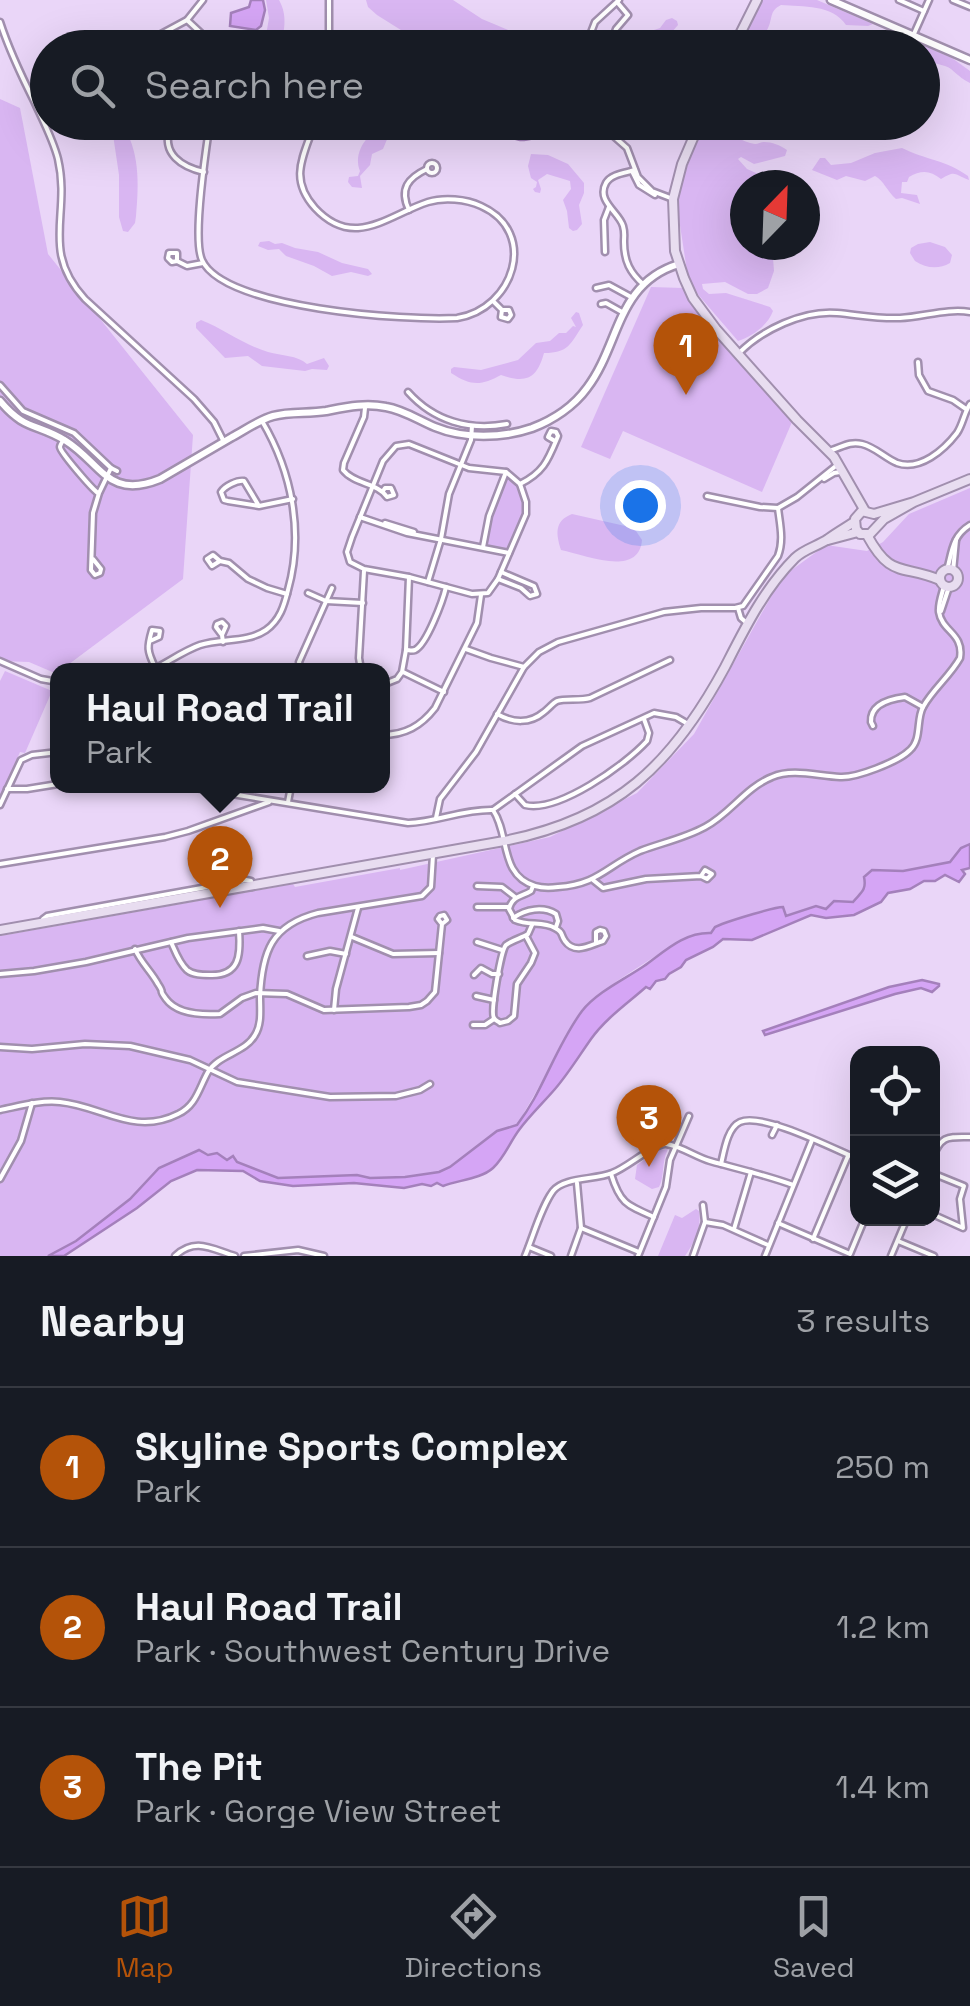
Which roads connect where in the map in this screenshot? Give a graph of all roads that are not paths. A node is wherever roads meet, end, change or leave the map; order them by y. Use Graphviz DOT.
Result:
graph roads {
  1 [pos="203,0"];
  2 [pos="329,0"];
  3 [pos="754,0"];
  4 [pos="831,0"];
  5 [pos="899,0"];
  6 [pos="929,0"];
  7 [pos="953,0"];
  8 [pos="618,1"];
  9 [pos="970,7"];
  10 [pos="924,11"];
  11 [pos="187,20"];
  12 [pos="0,22"];
  13 [pos="168,30"];
  14 [pos="198,30"];
  15 [pos="329,30"];
  16 [pos="592,30"];
  17 [pos="616,30"];
  18 [pos="741,30"];
  19 [pos="899,30"];
  20 [pos="916,30"];
  21 [pos="940,47"];
  22 [pos="970,60"];
  23 [pos="30,95"];
  24 [pos="50,140"];
  25 [pos="166,140"];
  26 [pos="208,140"];
  27 [pos="309,140"];
  28 [pos="618,140"];
  29 [pos="692,140"];
  30 [pos="427,170"];
  31 [pos="633,171"];
  32 [pos="204,172"];
  33 [pos="673,199"];
  34 [pos="610,207"];
  35 [pos="410,210"];
  36 [pos="605,252"];
  37 [pos="177,261"];
  38 [pos="203,264"];
  39 [pos="678,264"];
  40 [pos="644,285"];
  41 [pos="596,288"];
  42 [pos="632,297"];
  43 [pos="494,302"];
  44 [pos="601,304"];
  45 [pos="502,310"];
  46 [pos="622,312"];
  47 [pos="970,312"];
  48 [pos="738,353"];
  49 [pos="918,362"];
  50 [pos="0,385"];
  51 [pos="408,392"];
  52 [pos="0,400"];
  53 [pos="364,404"];
  54 [pos="968,406"];
  55 [pos="262,421"];
  56 [pos="507,424"];
  57 [pos="472,426"];
  58 [pos="472,436"];
  59 [pos="64,440"];
  60 [pos="224,442"];
  61 [pos="556,442"];
  62 [pos="833,457"];
  63 [pos="460,465"];
  64 [pos="506,472"];
  65 [pos="106,477"];
  66 [pos="970,478"];
  67 [pos="520,484"];
  68 [pos="372,486"];
  69 [pos="383,491"];
  70 [pos="99,493"];
  71 [pos="708,496"];
  72 [pos="293,500"];
  73 [pos="914,502"];
  74 [pos="259,506"];
  75 [pos="778,508"];
  76 [pos="866,512"];
  77 [pos="360,516"];
  78 [pos="970,525"];
  79 [pos="866,529"];
  80 [pos="441,540"];
  81 [pos="483,547"];
  82 [pos="509,553"];
  83 [pos="93,559"];
  84 [pos="220,561"];
  85 [pos="364,569"];
  86 [pos="501,572"];
  87 [pos="409,576"];
  88 [pos="948,578"];
  89 [pos="498,580"];
  90 [pos="428,582"];
  91 [pos="969,582"];
  92 [pos="446,587"];
  93 [pos="332,588"];
  94 [pos="308,592"];
  95 [pos="287,594"];
  96 [pos="481,594"];
  97 [pos="326,600"];
  98 [pos="363,603"];
  99 [pos="738,608"];
  100 [pos="748,624"];
  101 [pos="150,640"];
  102 [pos="464,648"];
  103 [pos="406,650"];
  104 [pos="670,660"];
  105 [pos="0,661"];
  106 [pos="152,663"];
  107 [pos="168,663"];
  108 [pos="300,663"];
  109 [pos="360,663"];
  110 [pos="524,667"];
  111 [pos="402,672"];
  112 [pos="50,681"];
  113 [pos="390,682"];
  114 [pos="444,692"];
  115 [pos="923,707"];
  116 [pos="498,714"];
  117 [pos="644,718"];
  118 [pos="690,726"];
  119 [pos="873,726"];
  120 [pos="390,733"];
  121 [pos="50,753"];
  122 [pos="50,785"];
  123 [pos="7,789"];
  124 [pos="228,793"];
  125 [pos="290,793"];
  126 [pos="516,794"];
  127 [pos="273,800"];
  128 [pos="288,802"];
  129 [pos="0,805"];
  130 [pos="493,810"];
  131 [pos="436,818"];
  132 [pos="504,841"];
  133 [pos="433,854"];
  134 [pos="0,864"];
  135 [pos="701,876"];
  136 [pos="593,880"];
  137 [pos="478,886"];
  138 [pos="533,886"];
  139 [pos="515,897"];
  140 [pos="478,907"];
  141 [pos="509,907"];
  142 [pos="358,908"];
  143 [pos="513,918"];
  144 [pos="442,924"];
  145 [pos="532,925"];
  146 [pos="555,928"];
  147 [pos="0,930"];
  148 [pos="240,931"];
  149 [pos="280,931"];
  150 [pos="350,936"];
  151 [pos="526,936"];
  152 [pos="171,942"];
  153 [pos="477,942"];
  154 [pos="596,943"];
  155 [pos="136,949"];
  156 [pos="502,950"];
  157 [pos="439,953"];
  158 [pos="346,954"];
  159 [pos="306,956"];
  160 [pos="0,974"];
  161 [pos="500,974"];
  162 [pos="474,975"];
  163 [pos="260,993"];
  164 [pos="476,996"];
  165 [pos="494,1000"];
  166 [pos="334,1010"];
  167 [pos="494,1019"];
  168 [pos="474,1025"];
  169 [pos="0,1047"];
  170 [pos="210,1069"];
  171 [pos="430,1084"];
  172 [pos="32,1103"];
  173 [pos="0,1110"];
  174 [pos="689,1116"];
  175 [pos="776,1125"];
  176 [pos="772,1135"];
  177 [pos="970,1138"];
  178 [pos="812,1140"];
  179 [pos="940,1143"];
  180 [pos="675,1147"];
  181 [pos="848,1155"];
  182 [pos="721,1164"];
  183 [pos="751,1172"];
  184 [pos="611,1174"];
  185 [pos="940,1176"];
  186 [pos="0,1179"];
  187 [pos="577,1181"];
  188 [pos="793,1185"];
  189 [pos="703,1204"];
  190 [pos="654,1216"];
  191 [pos="940,1218"];
  192 [pos="705,1222"];
  193 [pos="778,1224"];
  194 [pos="861,1226"];
  195 [pos="904,1226"];
  196 [pos="581,1228"];
  197 [pos="734,1229"];
  198 [pos="813,1239"];
  199 [pos="898,1240"];
  200 [pos="768,1245"];
  201 [pos="529,1246"];
  202 [pos="214,1248"];
  203 [pos="638,1254"];
  204 [pos="257,1255"];
  205 [pos="175,1256"];
  206 [pos="210,1256"];
  207 [pos="235,1256"];
  208 [pos="244,1256"];
  209 [pos="324,1256"];
  210 [pos="525,1256"];
  211 [pos="551,1256"];
  212 [pos="571,1256"];
  213 [pos="693,1256"];
  214 [pos="765,1256"];
  215 [pos="891,1256"];
  216 [pos="934,1256"];
  1 -- 11 [label="street"];
  2 -- 15 [label="street"];
  3 -- 18 [label="main road"];
  4 -- 19 [label="street"];
  5 -- 10 [label="street"];
  6 -- 10 [label="street"];
  7 -- 9 [label="street"];
  8 -- 16 [label="street"];
  8 -- 17 [label="street"];
  10 -- 20 [label="street"];
  11 -- 13 [label="street"];
  11 -- 14 [label="street"];
  12 -- 23 [label="street"];
  21 -- 22 [label="street"];
  24 -- 60 [label="street"];
  25 -- 32 [label="street"];
  26 -- 32 [label="street"];
  27 -- 35 [label="street"];
  28 -- 31 [label="street"];
  29 -- 33 [label="main road"];
  30 -- 35 [label="street"];
  31 -- 33 [label="street"];
  31 -- 34 [label="street"];
  32 -- 38 [label="street"];
  33 -- 39 [label="main road"];
  34 -- 36 [label="street"];
  34 -- 40 [label="street"];
  35 -- 43 [label="street"];
  37 -- 38 [label="street"];
  38 -- 43 [label="street"];
  39 -- 40 [label="street"];
  39 -- 48 [label="main road"];
  40 -- 42 [label="street"];
  41 -- 42 [label="street"];
  42 -- 46 [label="street"];
  43 -- 45 [label="street"];
  44 -- 46 [label="street"];
  46 -- 58 [label="street"];
  47 -- 48 [label="street"];
  48 -- 62 [label="main road"];
  49 -- 54 [label="street"];
  50 -- 65 [label="street"];
  51 -- 57 [label="street"];
  52 -- 59 [label="street"];
  53 -- 55 [label="street"];
  53 -- 58 [label="street"];
  53 -- 68 [label="street"];
  54 -- 62 [label="street"];
  55 -- 60 [label="street"];
  55 -- 72 [label="street"];
  56 -- 57 [label="street"];
  57 -- 58 [label="street"];
  58 -- 63 [label="street"];
  59 -- 65 [label="street"];
  59 -- 70 [label="street"];
  60 -- 65 [label="street"];
  61 -- 67 [label="street"];
  62 -- 75 [label="street"];
  62 -- 76 [label="main road"];
  63 -- 64 [label="street"];
  63 -- 68 [label="street"];
  63 -- 80 [label="street"];
  64 -- 67 [label="street"];
  64 -- 81 [label="street"];
  65 -- 70 [label="street"];
  66 -- 73 [label="main road"];
  67 -- 82 [label="street"];
  68 -- 69 [label="street"];
  68 -- 77 [label="street"];
  70 -- 83 [label="street"];
  71 -- 75 [label="street"];
  72 -- 74 [label="street"];
  72 -- 95 [label="street"];
  73 -- 76 [label="main road"];
  73 -- 79 [label="main road"];
  74 -- 74 [label="street"];
  75 -- 99 [label="street"];
  76 -- 79 [label="main road"];
  76 -- 79 [label="main road"];
  77 -- 80 [label="street"];
  77 -- 85 [label="street"];
  78 -- 88 [label="street"];
  79 -- 88 [label="main road"];
  79 -- 100 [label="main road"];
  80 -- 81 [label="street"];
  80 -- 90 [label="street"];
  81 -- 82 [label="street"];
  82 -- 86 [label="street"];
  84 -- 95 [label="street"];
  85 -- 87 [label="street"];
  85 -- 98 [label="street"];
  86 -- 89 [label="street"];
  86 -- 89 [label="street"];
  87 -- 90 [label="street"];
  87 -- 103 [label="street"];
  88 -- 91 [label="main road"];
  88 -- 115 [label="street"];
  89 -- 96 [label="street"];
  90 -- 92 [label="street"];
  92 -- 96 [label="street"];
  92 -- 103 [label="street"];
  93 -- 97 [label="street"];
  94 -- 97 [label="street"];
  95 -- 107 [label="street"];
  96 -- 102 [label="street"];
  97 -- 98 [label="street"];
  97 -- 108 [label="street"];
  98 -- 109 [label="street"];
  99 -- 100 [label="street"];
  99 -- 110 [label="street"];
  100 -- 118 [label="main road"];
  101 -- 106 [label="street"];
  102 -- 110 [label="street"];
  102 -- 114 [label="street"];
  103 -- 111 [label="street"];
  104 -- 116 [label="street"];
  105 -- 112 [label="street"];
  110 -- 116 [label="street"];
  111 -- 113 [label="street"];
  111 -- 114 [label="street"];
  114 -- 120 [label="street"];
  115 -- 119 [label="street"];
  115 -- 136 [label="street"];
  116 -- 131 [label="street"];
  117 -- 118 [label="street"];
  117 -- 126 [label="street"];
  117 -- 126 [label="street"];
  118 -- 132 [label="main road"];
  121 -- 123 [label="street"];
  122 -- 123 [label="street"];
  123 -- 129 [label="street"];
  124 -- 127 [label="street"];
  125 -- 128 [label="street"];
  126 -- 130 [label="street"];
  127 -- 128 [label="street"];
  127 -- 134 [label="street"];
  128 -- 131 [label="street"];
  130 -- 131 [label="street"];
  130 -- 132 [label="street"];
  132 -- 133 [label="main road"];
  132 -- 138 [label="street"];
  133 -- 142 [label="street"];
  133 -- 147 [label="main road"];
  135 -- 136 [label="street"];
  136 -- 138 [label="street"];
  137 -- 139 [label="street"];
  138 -- 139 [label="street"];
  139 -- 141 [label="street"];
  140 -- 141 [label="street"];
  141 -- 143 [label="street"];
  142 -- 149 [label="street"];
  142 -- 150 [label="street"];
  143 -- 145 [label="street"];
  143 -- 146 [label="street"];
  144 -- 157 [label="street"];
  145 -- 146 [label="street"];
  145 -- 151 [label="street"];
  146 -- 154 [label="street"];
  148 -- 149 [label="street"];
  148 -- 152 [label="street"];
  148 -- 152 [label="street"];
  149 -- 163 [label="street"];
  150 -- 157 [label="street"];
  150 -- 158 [label="street"];
  151 -- 156 [label="street"];
  151 -- 167 [label="street"];
  152 -- 155 [label="street"];
  153 -- 156 [label="street"];
  155 -- 160 [label="street"];
  155 -- 163 [label="street"];
  156 -- 161 [label="street"];
  157 -- 166 [label="street"];
  158 -- 159 [label="street"];
  158 -- 166 [label="street"];
  161 -- 162 [label="street"];
  161 -- 165 [label="street"];
  163 -- 166 [label="street"];
  163 -- 170 [label="street"];
  164 -- 165 [label="street"];
  165 -- 167 [label="street"];
  167 -- 168 [label="street"];
  169 -- 170 [label="street"];
  170 -- 171 [label="street"];
  170 -- 172 [label="street"];
  172 -- 173 [label="street"];
  172 -- 186 [label="street"];
  174 -- 180 [label="street"];
  175 -- 176 [label="street"];
  175 -- 178 [label="street"];
  175 -- 182 [label="street"];
  177 -- 179 [label="street"];
  178 -- 181 [label="street"];
  178 -- 188 [label="street"];
  180 -- 182 [label="street"];
  180 -- 184 [label="street"];
  180 -- 190 [label="street"];
  181 -- 198 [label="street"];
  182 -- 183 [label="street"];
  183 -- 188 [label="street"];
  183 -- 197 [label="street"];
  184 -- 187 [label="street"];
  184 -- 190 [label="street"];
  185 -- 191 [label="street"];
  187 -- 196 [label="street"];
  187 -- 201 [label="street"];
  188 -- 193 [label="street"];
  189 -- 192 [label="street"];
  190 -- 203 [label="street"];
  192 -- 197 [label="street"];
  192 -- 213 [label="street"];
  193 -- 198 [label="street"];
  193 -- 200 [label="street"];
  194 -- 198 [label="street"];
  195 -- 199 [label="street"];
  196 -- 203 [label="street"];
  196 -- 212 [label="street"];
  197 -- 200 [label="street"];
  199 -- 215 [label="street"];
  199 -- 216 [label="street"];
  200 -- 214 [label="street"];
  201 -- 210 [label="street"];
  201 -- 211 [label="street"];
  202 -- 205 [label="street"];
  202 -- 206 [label="street"];
  202 -- 207 [label="street"];
  204 -- 208 [label="street"];
  204 -- 209 [label="street"];
}
